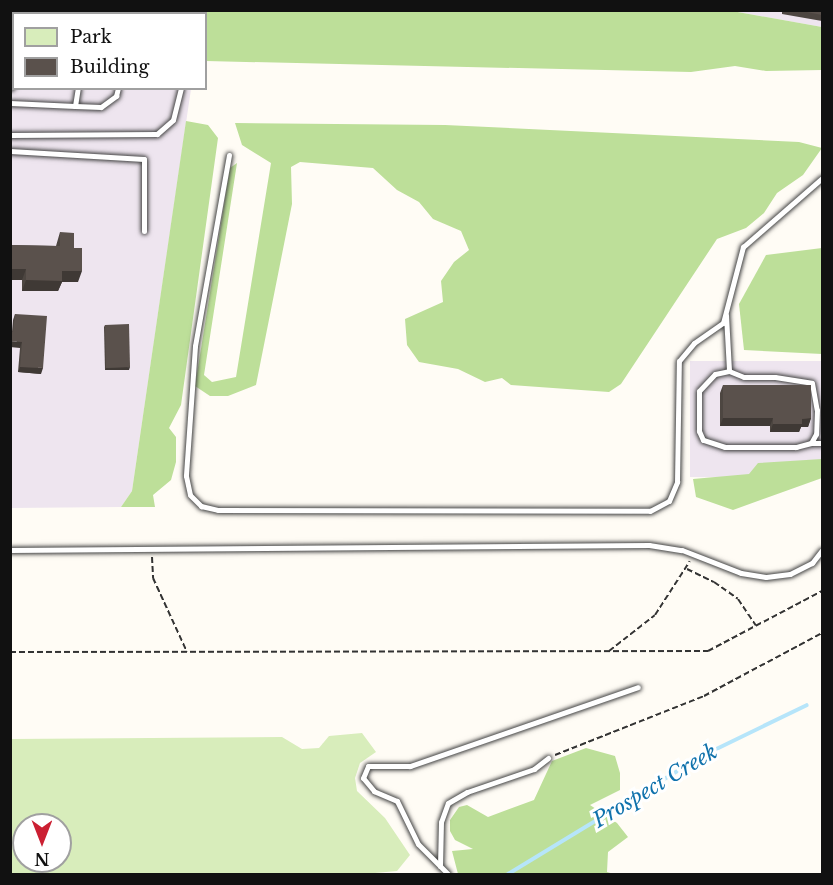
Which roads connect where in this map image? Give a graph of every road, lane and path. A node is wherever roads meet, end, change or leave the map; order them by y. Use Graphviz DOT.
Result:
graph roads {
  1 [pos="78,90"];
  2 [pos="118,90"];
  3 [pos="180,90"];
  4 [pos="10,104"];
  5 [pos="75,106"];
  6 [pos="10,135"];
  7 [pos="10,151"];
  8 [pos="230,155"];
  9 [pos="822,178"];
  10 [pos="144,231"];
  11 [pos="725,313"];
  12 [pos="729,371"];
  13 [pos="811,443"];
  14 [pos="822,443"];
  15 [pos="154,546"];
  16 [pos="10,550"];
  17 [pos="822,550"];
  18 [pos="693,553"];
  19 [pos="687,569"];
  20 [pos="822,591"];
  21 [pos="756,626"];
  22 [pos="822,633"];
  23 [pos="609,651"];
  24 [pos="10,652"];
  25 [pos="187,652"];
  26 [pos="638,687"];
  27 [pos="548,758"];
  28 [pos="440,866"];
  29 [pos="448,874"];
  1 -- 5 [label="lane"];
  2 -- 5 [label="lane"];
  3 -- 6 [label="lane"];
  4 -- 5 [label="lane"];
  7 -- 10 [label="lane"];
  8 -- 11 [label="lane"];
  9 -- 11 [label="lane"];
  11 -- 12 [label="lane"];
  12 -- 13 [label="lane"];
  12 -- 13 [label="lane"];
  13 -- 14 [label="lane"];
  15 -- 16 [label="lane"];
  15 -- 18 [label="lane"];
  15 -- 25 [label="path"];
  17 -- 18 [label="lane"];
  18 -- 19 [label="path"];
  19 -- 21 [label="path"];
  19 -- 23 [label="path"];
  20 -- 21 [label="path"];
  21 -- 23 [label="path"];
  22 -- 27 [label="path"];
  23 -- 25 [label="path"];
  24 -- 25 [label="path"];
  26 -- 28 [label="lane"];
  27 -- 28 [label="lane"];
  28 -- 29 [label="lane"];
}
